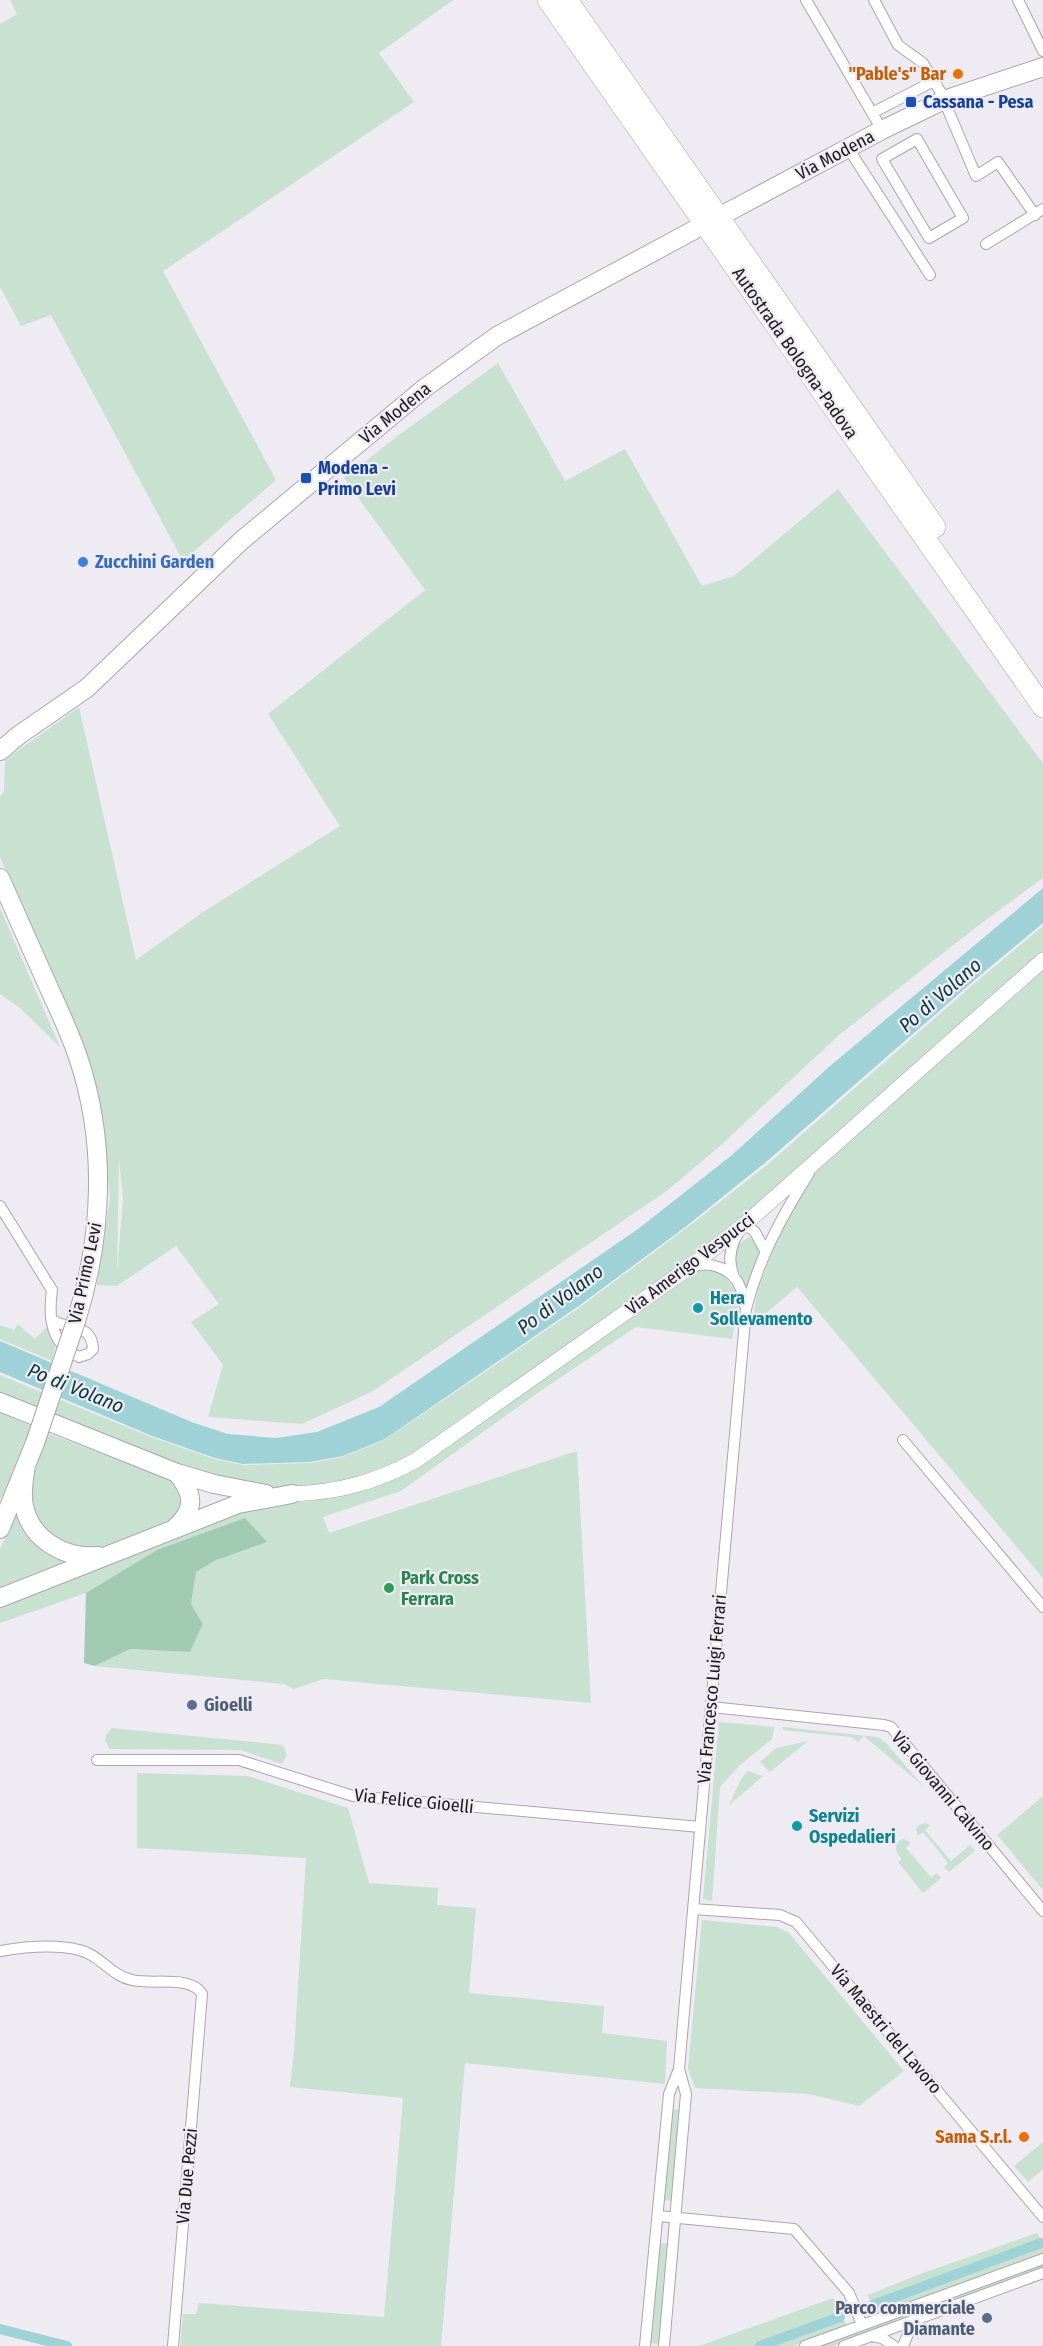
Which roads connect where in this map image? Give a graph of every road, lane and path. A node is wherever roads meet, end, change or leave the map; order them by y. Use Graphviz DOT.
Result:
graph roads {
  1 [pos="548,0"];
  2 [pos="567,0"];
  3 [pos="806,0"];
  4 [pos="874,0"];
  5 [pos="1018,0"];
  6 [pos="1042,48"];
  7 [pos="1043,67"];
  8 [pos="934,81"];
  9 [pos="944,100"];
  10 [pos="872,113"];
  11 [pos="882,130"];
  12 [pos="848,148"];
  13 [pos="913,211"];
  14 [pos="728,212"];
  15 [pos="1039,212"];
  16 [pos="895,221"];
  17 [pos="694,230"];
  18 [pos="986,244"];
  19 [pos="930,275"];
  20 [pos="1043,682"];
  21 [pos="1043,707"];
  22 [pos="18,735"];
  23 [pos="0,744"];
  24 [pos="0,751"];
  25 [pos="0,878"];
  26 [pos="1043,960"];
  27 [pos="816,1163"];
  28 [pos="0,1206"];
  29 [pos="745,1224"];
  30 [pos="765,1251"];
  31 [pos="687,1269"];
  32 [pos="734,1277"];
  33 [pos="746,1309"];
  34 [pos="51,1319"];
  35 [pos="0,1402"];
  36 [pos="903,1440"];
  37 [pos="26,1465"];
  38 [pos="177,1473"];
  39 [pos="292,1494"];
  40 [pos="14,1496"];
  41 [pos="0,1507"];
  42 [pos="222,1510"];
  43 [pos="175,1528"];
  44 [pos="0,1529"];
  45 [pos="123,1550"];
  46 [pos="0,1598"];
  47 [pos="1043,1607"];
  48 [pos="711,1707"];
  49 [pos="97,1760"];
  50 [pos="700,1827"];
  51 [pos="693,1909"];
  52 [pos="1043,1911"];
  53 [pos="0,1951"];
  54 [pos="679,2069"];
  55 [pos="658,2216"];
  56 [pos="1043,2217"];
  57 [pos="675,2218"];
  58 [pos="1043,2259"];
  59 [pos="1043,2273"];
  60 [pos="914,2320"];
  61 [pos="862,2325"];
  62 [pos="871,2336"];
  63 [pos="173,2346"];
  64 [pos="645,2346"];
  65 [pos="664,2346"];
  66 [pos="805,2346"];
  67 [pos="844,2346"];
  68 [pos="894,2346"];
  69 [pos="903,2346"];
  1 -- 21 [label="highway, Autostrada Bologna-Padova"];
  2 -- 20 [label="highway, Autostrada Bologna-Padova"];
  3 -- 10 [label="street"];
  4 -- 8 [label="street"];
  5 -- 6 [label="street"];
  7 -- 9 [label="main road, Via Modena"];
  8 -- 9 [label="street"];
  8 -- 10 [label="street, Via Modena"];
  9 -- 11 [label="main road, Via Modena"];
  9 -- 15 [label="street"];
  10 -- 11 [label="street"];
  11 -- 12 [label="main road, Via Modena"];
  12 -- 14 [label="main road, Via Modena"];
  12 -- 16 [label="street"];
  13 -- 13 [label="street"];
  13 -- 16 [label="street"];
  15 -- 18 [label="street"];
  16 -- 19 [label="street"];
  17 -- 22 [label="main road, Via Modena"];
  22 -- 23 [label="main road, Via Modena"];
  22 -- 24 [label="main road, Via Modena"];
  25 -- 37 [label="main road, Via Primo Levi, bridge"];
  26 -- 27 [label="main road, Via Amerigo Vespucci"];
  27 -- 29 [label="main road, Via Amerigo Vespucci"];
  27 -- 30 [label="street, Via Francesco Luigi Ferrari"];
  28 -- 34 [label="street"];
  29 -- 30 [label="street"];
  29 -- 31 [label="main road, Via Amerigo Vespucci"];
  29 -- 32 [label="street, Via Francesco Luigi Ferrari"];
  30 -- 33 [label="street, Via Francesco Luigi Ferrari"];
  31 -- 32 [label="street"];
  31 -- 39 [label="main road, Via Amerigo Vespucci"];
  32 -- 33 [label="street, Via Francesco Luigi Ferrari"];
  33 -- 48 [label="street, Via Francesco Luigi Ferrari"];
  35 -- 38 [label="main road"];
  36 -- 47 [label="street"];
  37 -- 40 [label="main road, Via Primo Levi"];
  37 -- 45 [label="main road"];
  38 -- 39 [label="main road"];
  38 -- 42 [label="main road"];
  38 -- 43 [label="main road"];
  39 -- 42 [label="main road"];
  40 -- 41 [label="main road"];
  40 -- 44 [label="main road, Via Primo Levi"];
  42 -- 43 [label="main road"];
  43 -- 45 [label="main road"];
  45 -- 46 [label="main road"];
  48 -- 50 [label="street, Via Francesco Luigi Ferrari"];
  48 -- 52 [label="street, Via Giovanni Calvino"];
  49 -- 50 [label="street, Via Felice Gioelli"];
  50 -- 51 [label="street, Via Francesco Luigi Ferrari"];
  51 -- 54 [label="street, Via Francesco Luigi Ferrari"];
  51 -- 56 [label="street, Via Maestri del Lavoro"];
  53 -- 63 [label="street, Via Due Pezzi"];
  54 -- 55 [label="street, Via Francesco Luigi Ferrari"];
  54 -- 57 [label="street, Via Francesco Luigi Ferrari"];
  55 -- 57 [label="street"];
  55 -- 64 [label="street, Via Francesco Luigi Ferrari"];
  57 -- 61 [label="street"];
  57 -- 65 [label="street, Via Francesco Luigi Ferrari"];
  58 -- 61 [label="street"];
  59 -- 60 [label="street"];
  60 -- 62 [label="street"];
  60 -- 69 [label="street"];
  61 -- 66 [label="street"];
  62 -- 67 [label="street"];
  62 -- 68 [label="street"];
}
